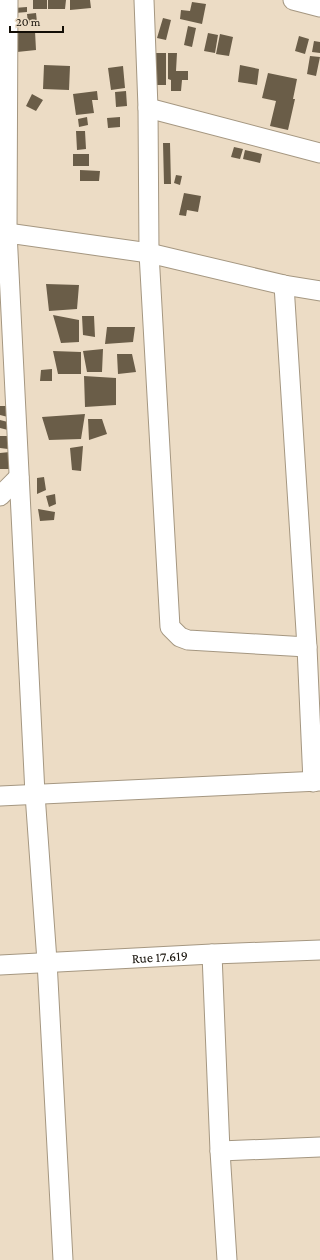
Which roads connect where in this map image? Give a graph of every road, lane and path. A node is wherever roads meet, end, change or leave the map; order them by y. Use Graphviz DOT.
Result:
graph roads {
  1 [pos="8,0"];
  2 [pos="144,0"];
  3 [pos="293,0"];
  4 [pos="320,7"];
  5 [pos="148,108"];
  6 [pos="320,152"];
  7 [pos="4,232"];
  8 [pos="149,253"];
  9 [pos="284,285"];
  10 [pos="320,291"];
  11 [pos="19,477"];
  12 [pos="0,496"];
  13 [pos="306,646"];
  14 [pos="316,782"];
  15 [pos="35,794"];
  16 [pos="0,796"];
  17 [pos="320,950"];
  18 [pos="212,954"];
  19 [pos="47,961"];
  20 [pos="0,964"];
  21 [pos="320,1147"];
  22 [pos="220,1151"];
  23 [pos="63,1260"];
  24 [pos="227,1260"];
  1 -- 7 [label="street"];
  2 -- 5 [label="street"];
  3 -- 4 [label="street"];
  5 -- 6 [label="street"];
  5 -- 8 [label="street"];
  7 -- 8 [label="street"];
  7 -- 11 [label="street"];
  8 -- 9 [label="street"];
  8 -- 13 [label="street"];
  9 -- 10 [label="street"];
  9 -- 13 [label="street"];
  11 -- 12 [label="street"];
  11 -- 15 [label="street"];
  13 -- 14 [label="street"];
  14 -- 15 [label="street"];
  15 -- 16 [label="street"];
  15 -- 19 [label="street"];
  17 -- 18 [label="street, Rue 17.619"];
  18 -- 19 [label="street, Rue 17.619"];
  18 -- 22 [label="street"];
  19 -- 20 [label="street, Rue 17.619"];
  19 -- 23 [label="street"];
  21 -- 22 [label="street"];
  22 -- 24 [label="street"];
}
